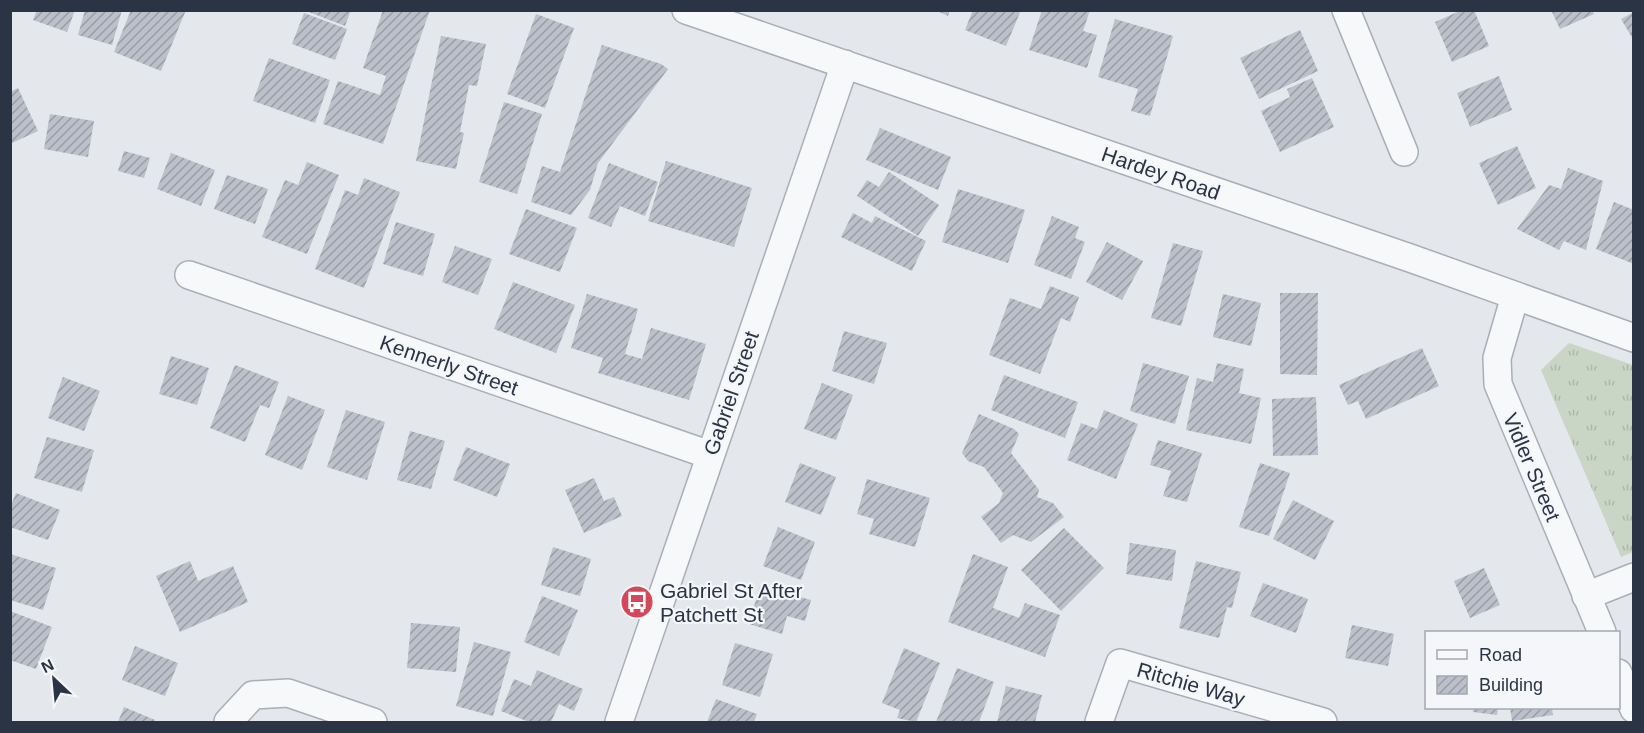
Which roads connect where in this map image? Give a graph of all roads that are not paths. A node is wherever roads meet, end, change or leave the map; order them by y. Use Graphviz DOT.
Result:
graph roads {
  1 [pos="687,10"];
  2 [pos="1346,10"];
  3 [pos="845,64"];
  4 [pos="1404,152"];
  5 [pos="189,275"];
  6 [pos="1515,296"];
  7 [pos="1634,338"];
  8 [pos="710,454"];
  9 [pos="1634,577"];
  10 [pos="1586,596"];
  11 [pos="1601,631"];
  12 [pos="1620,678"];
  13 [pos="1634,709"];
  14 [pos="228,723"];
  15 [pos="373,723"];
  16 [pos="620,723"];
  17 [pos="1099,723"];
  18 [pos="1323,723"];
  1 -- 3 [label="street, Hardey Road"];
  2 -- 4 [label="street"];
  3 -- 6 [label="street, Hardey Road"];
  3 -- 8 [label="street, Gabriel Street"];
  5 -- 8 [label="street, Kennerly Street"];
  6 -- 7 [label="street, Hardey Road"];
  6 -- 10 [label="street, Vidler Street"];
  8 -- 16 [label="street, Gabriel Street"];
  9 -- 10 [label="street"];
  10 -- 11 [label="street, Vidler Street"];
  12 -- 13 [label="street"];
  14 -- 15 [label="street"];
  17 -- 18 [label="street, Ritchie Way"];
}
